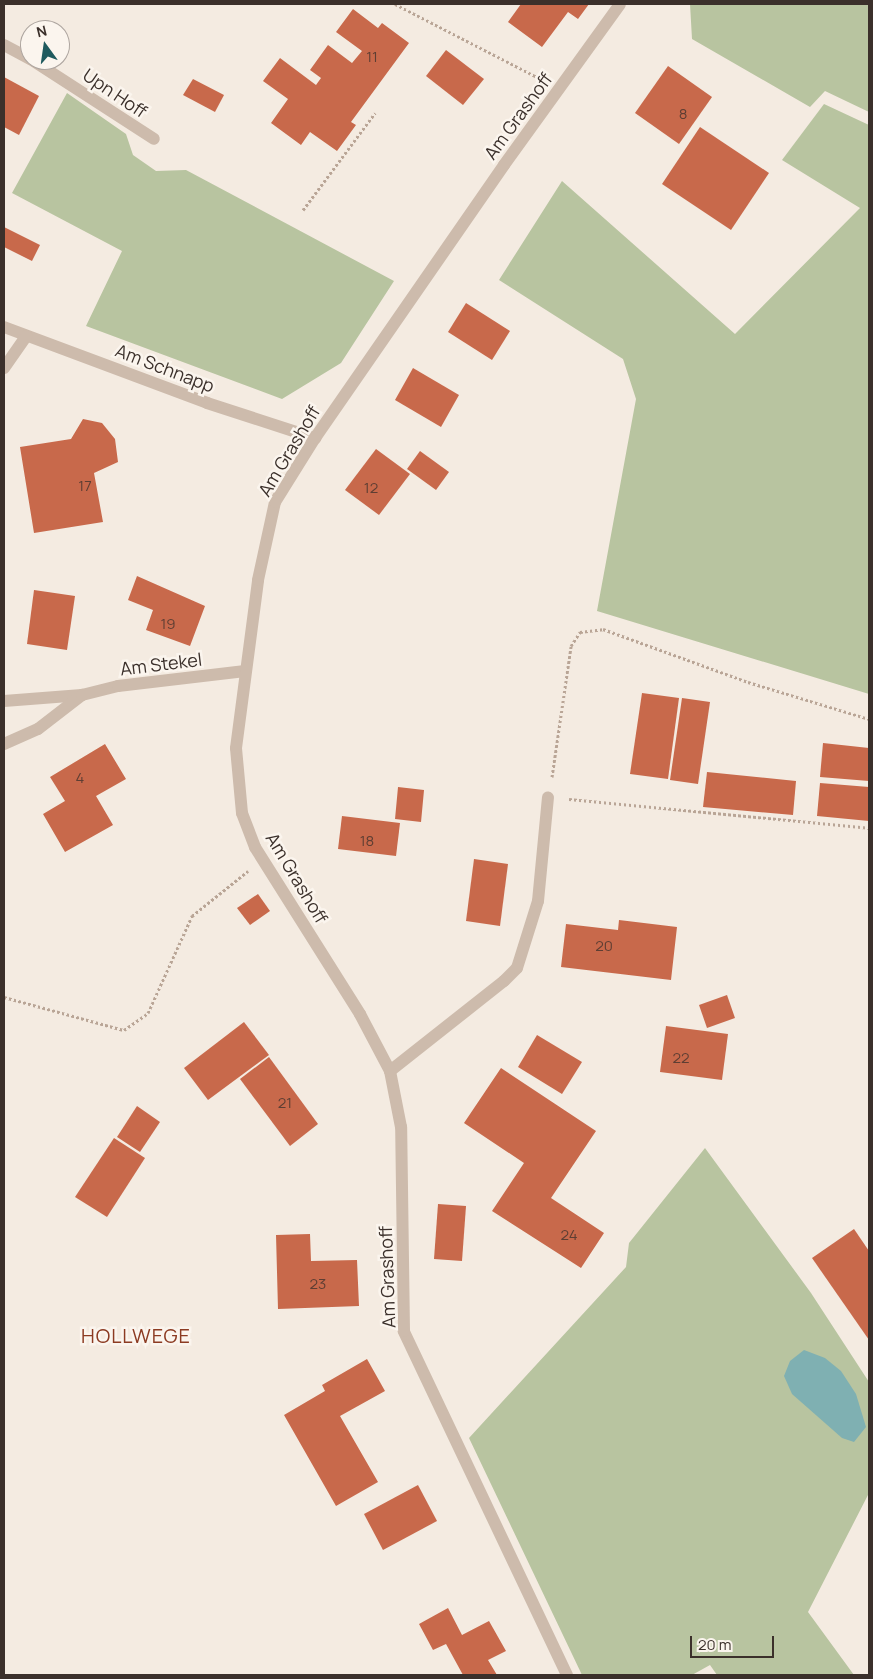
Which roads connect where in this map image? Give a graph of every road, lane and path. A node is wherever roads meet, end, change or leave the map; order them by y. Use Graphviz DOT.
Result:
graph roads {
  1 [pos="394,4"];
  2 [pos="620,4"];
  3 [pos="4,45"];
  4 [pos="20,54"];
  5 [pos="47,70"];
  6 [pos="559,89"];
  7 [pos="375,113"];
  8 [pos="154,139"];
  9 [pos="304,210"];
  10 [pos="4,327"];
  11 [pos="26,336"];
  12 [pos="4,368"];
  13 [pos="315,438"];
  14 [pos="245,671"];
  15 [pos="82,695"];
  16 [pos="4,700"];
  17 [pos="869,719"];
  18 [pos="4,744"];
  19 [pos="548,797"];
  20 [pos="869,828"];
  21 [pos="262,860"];
  22 [pos="4,997"];
  23 [pos="390,1071"];
  24 [pos="567,1675"];
  1 -- 6 [label="path"];
  2 -- 6 [label="street, Am Grashoff"];
  3 -- 4 [label="street, Upn Hoff"];
  5 -- 8 [label="street, Upn Hoff"];
  6 -- 13 [label="street, Am Grashoff"];
  7 -- 9 [label="path"];
  10 -- 11 [label="street, Am Schnapp"];
  11 -- 12 [label="street"];
  11 -- 13 [label="street, Am Schnapp"];
  13 -- 14 [label="street, Am Grashoff"];
  14 -- 15 [label="street, Am Stekel"];
  14 -- 21 [label="street, Am Grashoff"];
  15 -- 16 [label="street, Am Stekel"];
  15 -- 18 [label="street, Am Stekel"];
  17 -- 19 [label="path"];
  19 -- 20 [label="path"];
  19 -- 23 [label="street"];
  21 -- 22 [label="path"];
  21 -- 23 [label="street, Am Grashoff"];
  23 -- 24 [label="street, Am Grashoff"];
}
